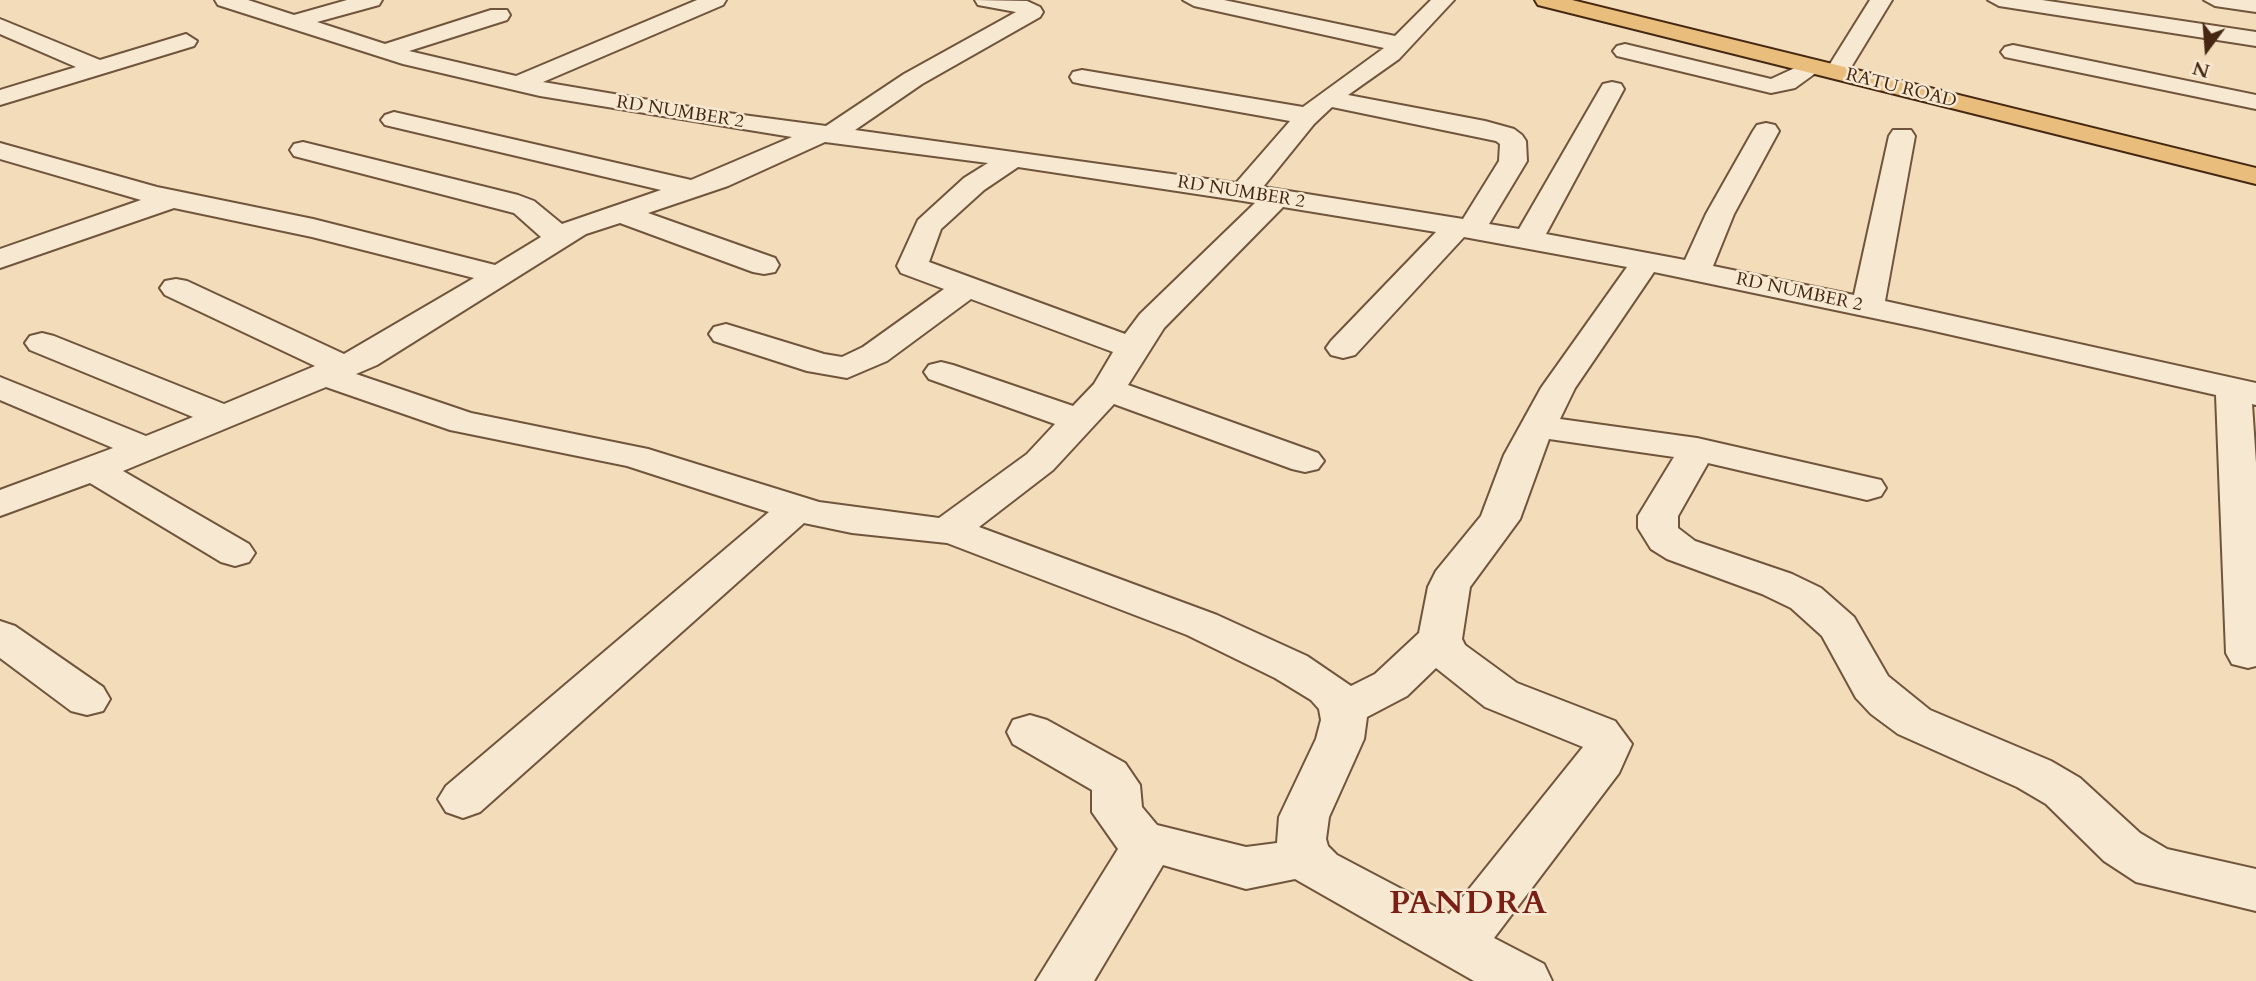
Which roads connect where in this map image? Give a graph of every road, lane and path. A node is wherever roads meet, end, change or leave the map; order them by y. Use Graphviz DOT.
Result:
graph roads {
  1 [pos="226,0"];
  2 [pos="371,0"];
  3 [pos="715,0"];
  4 [pos="986,0"];
  5 [pos="1194,0"];
  6 [pos="1443,0"];
  7 [pos="1546,0"];
  8 [pos="1580,0"];
  9 [pos="1881,0"];
  10 [pos="1999,0"];
  11 [pos="2215,0"];
  12 [pos="2256,6"];
  13 [pos="499,15"];
  14 [pos="619,17"];
  15 [pos="292,22"];
  16 [pos="0,26"];
  17 [pos="651,26"];
  18 [pos="2256,39"];
  19 [pos="186,41"];
  20 [pos="1399,44"];
  21 [pos="386,51"];
  22 [pos="1625,51"];
  23 [pos="2013,52"];
  24 [pos="1842,64"];
  25 [pos="1812,67"];
  26 [pos="99,68"];
  27 [pos="1082,77"];
  28 [pos="518,84"];
  29 [pos="1612,89"];
  30 [pos="0,99"];
  31 [pos="2256,102"];
  32 [pos="1318,108"];
  33 [pos="394,120"];
  34 [pos="1766,131"];
  35 [pos="826,134"];
  36 [pos="1902,136"];
  37 [pos="303,150"];
  38 [pos="0,151"];
  39 [pos="1013,158"];
  40 [pos="2256,163"];
  41 [pos="2256,176"];
  42 [pos="690,188"];
  43 [pos="1242,193"];
  44 [pos="1276,198"];
  45 [pos="172,199"];
  46 [pos="618,212"];
  47 [pos="1464,228"];
  48 [pos="560,238"];
  49 [pos="1528,239"];
  50 [pos="2,257"];
  51 [pos="1646,261"];
  52 [pos="764,265"];
  53 [pos="1695,271"];
  54 [pos="500,275"];
  55 [pos="176,288"];
  56 [pos="966,288"];
  57 [pos="1868,307"];
  58 [pos="726,334"];
  59 [pos="42,343"];
  60 [pos="1132,348"];
  61 [pos="1343,348"];
  62 [pos="334,371"];
  63 [pos="941,372"];
  64 [pos="0,387"];
  65 [pos="1108,390"];
  66 [pos="2244,392"];
  67 [pos="225,417"];
  68 [pos="1080,421"];
  69 [pos="1538,427"];
  70 [pos="146,449"];
  71 [pos="1697,449"];
  72 [pos="1305,461"];
  73 [pos="93,469"];
  74 [pos="1867,488"];
  75 [pos="0,505"];
  76 [pos="796,509"];
  77 [pos="947,531"];
  78 [pos="2249,550"];
  79 [pos="235,553"];
  80 [pos="0,636"];
  81 [pos="1440,639"];
  82 [pos="2248,653"];
  83 [pos="87,699"];
  84 [pos="1342,710"];
  85 [pos="1030,732"];
  86 [pos="463,799"];
  87 [pos="1146,848"];
  88 [pos="1305,856"];
  89 [pos="2256,890"];
  90 [pos="1457,945"];
  91 [pos="1064,981"];
  92 [pos="1524,981"];
  1 -- 15 [label="street, RD NUMBER 2"];
  2 -- 15 [label="street"];
  3 -- 17 [label="street"];
  4 -- 35 [label="street"];
  5 -- 20 [label="street"];
  6 -- 20 [label="street"];
  7 -- 25 [label="main road, RATU ROAD"];
  8 -- 24 [label="main road, RATU ROAD"];
  9 -- 24 [label="street"];
  10 -- 18 [label="street"];
  11 -- 12 [label="street"];
  13 -- 21 [label="street"];
  14 -- 17 [label="street"];
  15 -- 21 [label="street, RD NUMBER 2"];
  16 -- 26 [label="street"];
  17 -- 28 [label="street"];
  19 -- 26 [label="street"];
  20 -- 32 [label="street"];
  21 -- 28 [label="street, RD NUMBER 2"];
  22 -- 25 [label="street"];
  23 -- 31 [label="street"];
  24 -- 40 [label="main road, RATU ROAD"];
  25 -- 41 [label="main road, RATU ROAD"];
  26 -- 30 [label="street"];
  27 -- 32 [label="street"];
  28 -- 35 [label="street, RD NUMBER 2"];
  29 -- 49 [label="street"];
  32 -- 43 [label="street"];
  32 -- 47 [label="street"];
  33 -- 42 [label="street"];
  34 -- 53 [label="street"];
  35 -- 39 [label="street, RD NUMBER 2"];
  35 -- 42 [label="street"];
  36 -- 57 [label="street"];
  37 -- 48 [label="street"];
  38 -- 45 [label="street"];
  39 -- 43 [label="street, RD NUMBER 2"];
  39 -- 56 [label="street"];
  42 -- 46 [label="street"];
  43 -- 44 [label="street, RD NUMBER 2"];
  44 -- 47 [label="street, RD NUMBER 2"];
  44 -- 60 [label="street"];
  45 -- 50 [label="street"];
  45 -- 54 [label="street"];
  46 -- 48 [label="street"];
  46 -- 52 [label="street"];
  47 -- 49 [label="street, RD NUMBER 2"];
  47 -- 61 [label="street"];
  48 -- 54 [label="street"];
  49 -- 51 [label="street, RD NUMBER 2"];
  51 -- 53 [label="street, RD NUMBER 2"];
  51 -- 69 [label="street"];
  53 -- 57 [label="street, RD NUMBER 2"];
  54 -- 62 [label="street"];
  55 -- 62 [label="street"];
  56 -- 58 [label="street"];
  56 -- 60 [label="street"];
  57 -- 66 [label="street, RD NUMBER 2"];
  59 -- 67 [label="street"];
  60 -- 65 [label="street"];
  62 -- 67 [label="street"];
  62 -- 76 [label="street"];
  63 -- 68 [label="street"];
  64 -- 70 [label="street"];
  65 -- 68 [label="street"];
  65 -- 72 [label="street"];
  66 -- 78 [label="street"];
  67 -- 70 [label="street"];
  68 -- 77 [label="street"];
  69 -- 71 [label="street"];
  69 -- 81 [label="street"];
  70 -- 73 [label="street"];
  71 -- 74 [label="street"];
  71 -- 89 [label="street"];
  73 -- 75 [label="street"];
  73 -- 79 [label="street"];
  76 -- 77 [label="street"];
  76 -- 86 [label="street"];
  77 -- 84 [label="street"];
  78 -- 82 [label="street"];
  80 -- 83 [label="street"];
  81 -- 84 [label="street"];
  81 -- 90 [label="street"];
  84 -- 88 [label="street"];
  85 -- 87 [label="street"];
  87 -- 88 [label="street"];
  87 -- 91 [label="street"];
  88 -- 90 [label="street"];
  90 -- 92 [label="street"];
}
